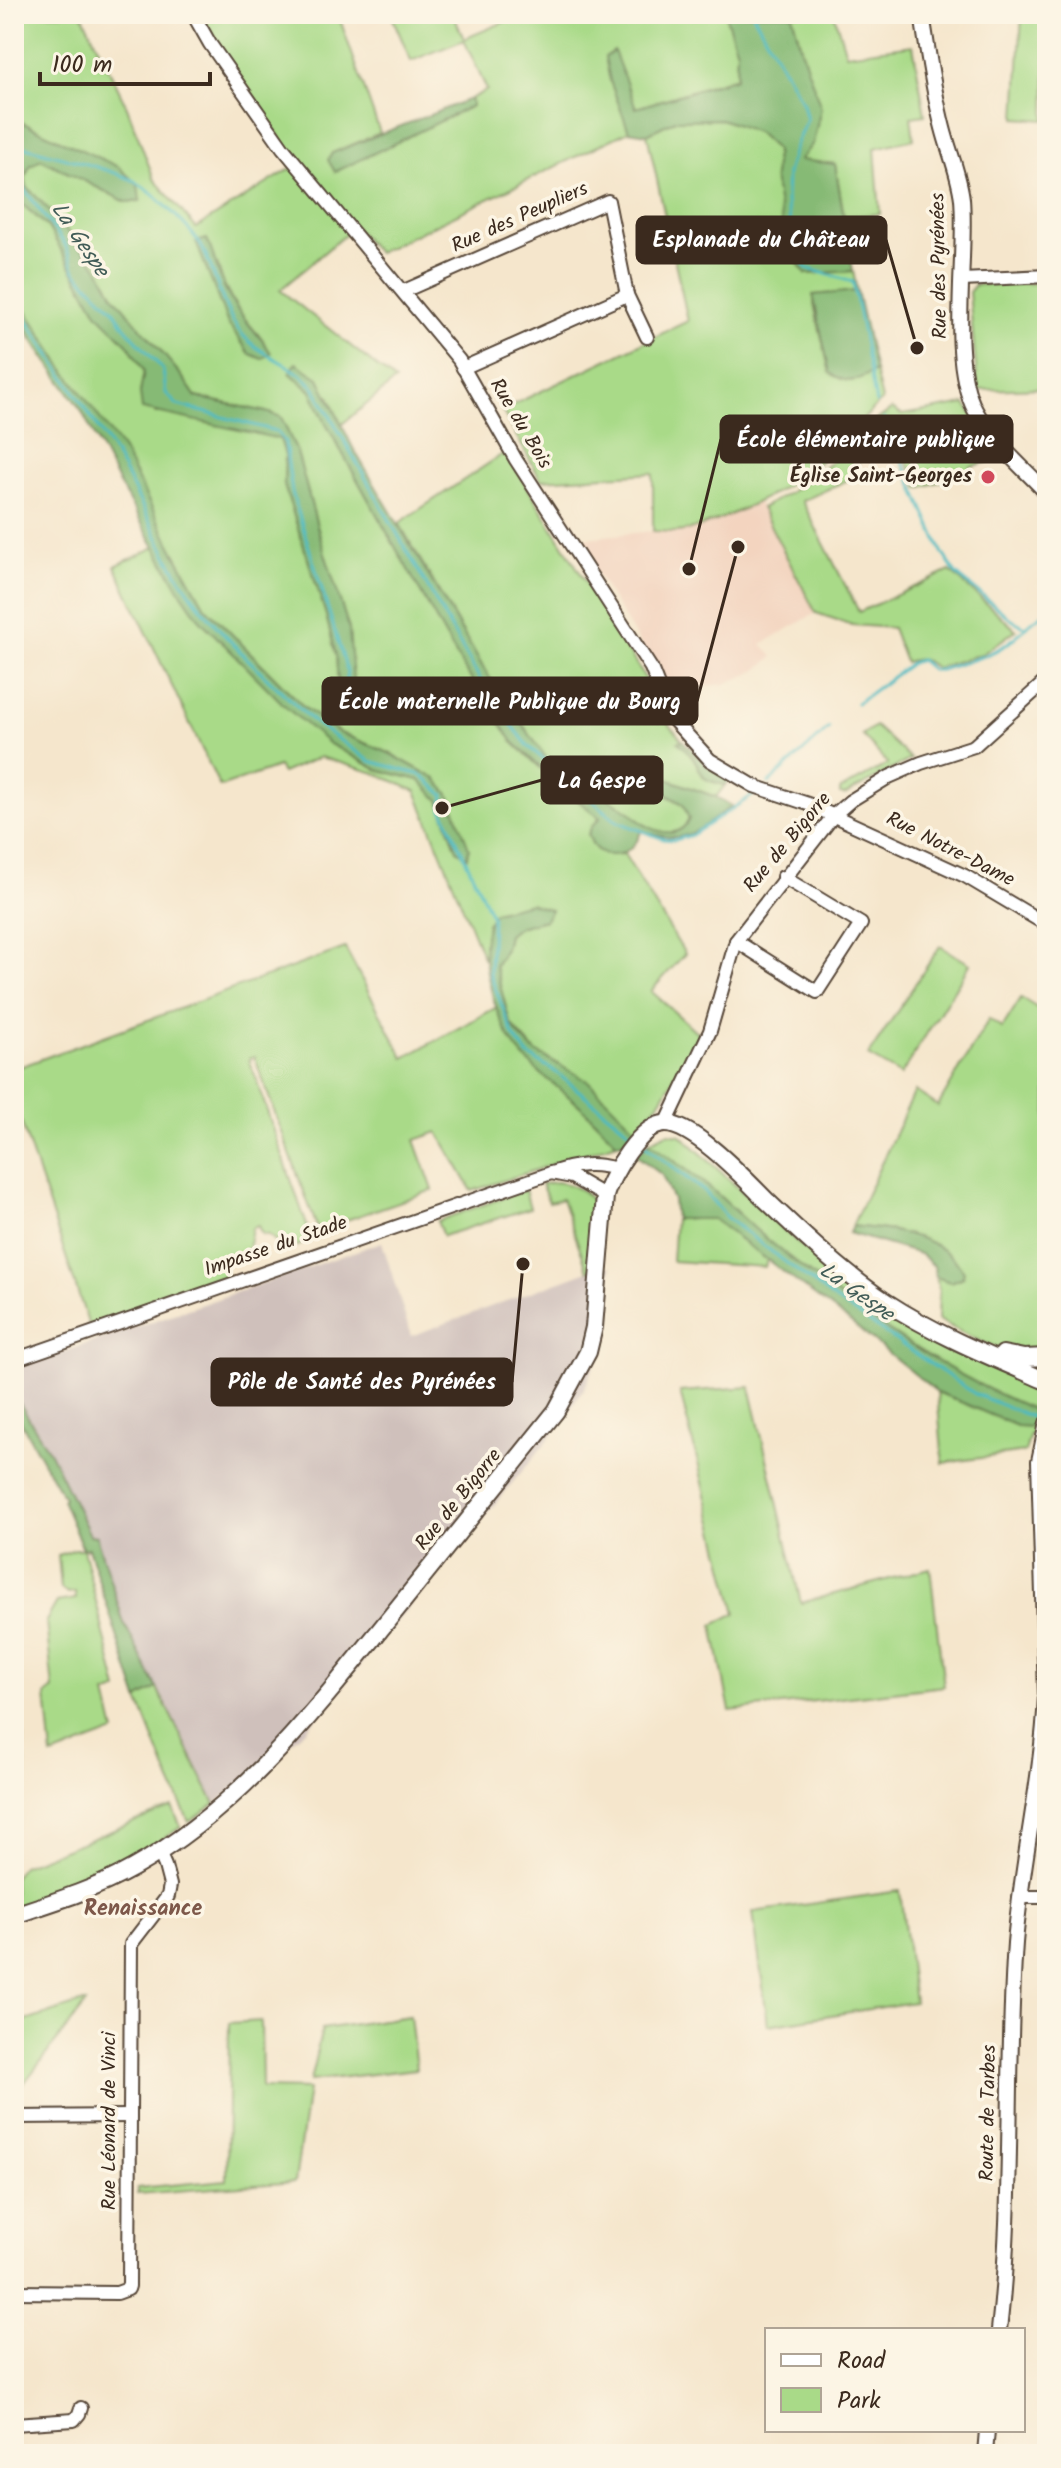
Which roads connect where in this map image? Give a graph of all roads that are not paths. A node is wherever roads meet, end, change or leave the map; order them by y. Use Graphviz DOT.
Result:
graph roads {
  1 [pos="193,14"];
  2 [pos="922,14"];
  3 [pos="1047,276"];
  4 [pos="962,280"];
  5 [pos="404,291"];
  6 [pos="627,295"];
  7 [pos="647,337"];
  8 [pos="463,368"];
  9 [pos="1047,493"];
  10 [pos="1047,680"];
  11 [pos="834,815"];
  12 [pos="783,877"];
  13 [pos="1047,925"];
  14 [pos="736,941"];
  15 [pos="666,1124"];
  16 [pos="616,1169"];
  17 [pos="551,1173"];
  18 [pos="605,1196"];
  19 [pos="966,1345"];
  20 [pos="1047,1359"];
  21 [pos="14,1360"];
  22 [pos="1046,1383"];
  23 [pos="1045,1428"];
  24 [pos="1044,1567"];
  25 [pos="1046,1733"];
  26 [pos="159,1852"];
  27 [pos="1022,1897"];
  28 [pos="1047,1897"];
  29 [pos="14,1915"];
  30 [pos="130,2116"];
  31 [pos="14,2117"];
  32 [pos="14,2292"];
  33 [pos="999,2328"];
  34 [pos="81,2408"];
  35 [pos="14,2424"];
  36 [pos="987,2432"];
  37 [pos="985,2454"];
  1 -- 5 [label="street, Rue du Bois"];
  2 -- 4 [label="street, Rue des Pyrénées"];
  3 -- 4 [label="street"];
  4 -- 9 [label="street, Rue des Pyrénées"];
  5 -- 6 [label="street, Rue des Peupliers"];
  5 -- 8 [label="street, Rue du Bois"];
  6 -- 7 [label="street, Rue des Peupliers"];
  6 -- 8 [label="street"];
  8 -- 11 [label="street, Rue du Bois"];
  10 -- 11 [label="street, Rue de Bigorre"];
  11 -- 12 [label="street, Rue de Bigorre"];
  11 -- 13 [label="street, Rue Notre-Dame"];
  12 -- 14 [label="street, Rue de Bigorre"];
  12 -- 14 [label="street"];
  14 -- 15 [label="street, Rue de Bigorre"];
  15 -- 16 [label="main road, Rue de Bigorre"];
  15 -- 19 [label="main road"];
  16 -- 17 [label="street, Impasse du Stade"];
  16 -- 18 [label="main road, Rue de Bigorre"];
  17 -- 18 [label="street"];
  17 -- 21 [label="street, Impasse du Stade"];
  18 -- 26 [label="main road, Rue de Bigorre"];
  19 -- 20 [label="main road"];
  19 -- 22 [label="main road"];
  20 -- 22 [label="main road"];
  23 -- 24 [label="street, Route de Tarbes"];
  24 -- 25 [label="street, Route de Tarbes"];
  25 -- 27 [label="street, Route de Tarbes"];
  26 -- 29 [label="main road, Rue de Bigorre"];
  26 -- 30 [label="street, Rue Léonard de Vinci"];
  27 -- 28 [label="street"];
  27 -- 33 [label="street, Route de Tarbes"];
  30 -- 31 [label="street"];
  30 -- 32 [label="street, Rue Léonard de Vinci"];
  34 -- 35 [label="street"];
  36 -- 37 [label="street"];
}
